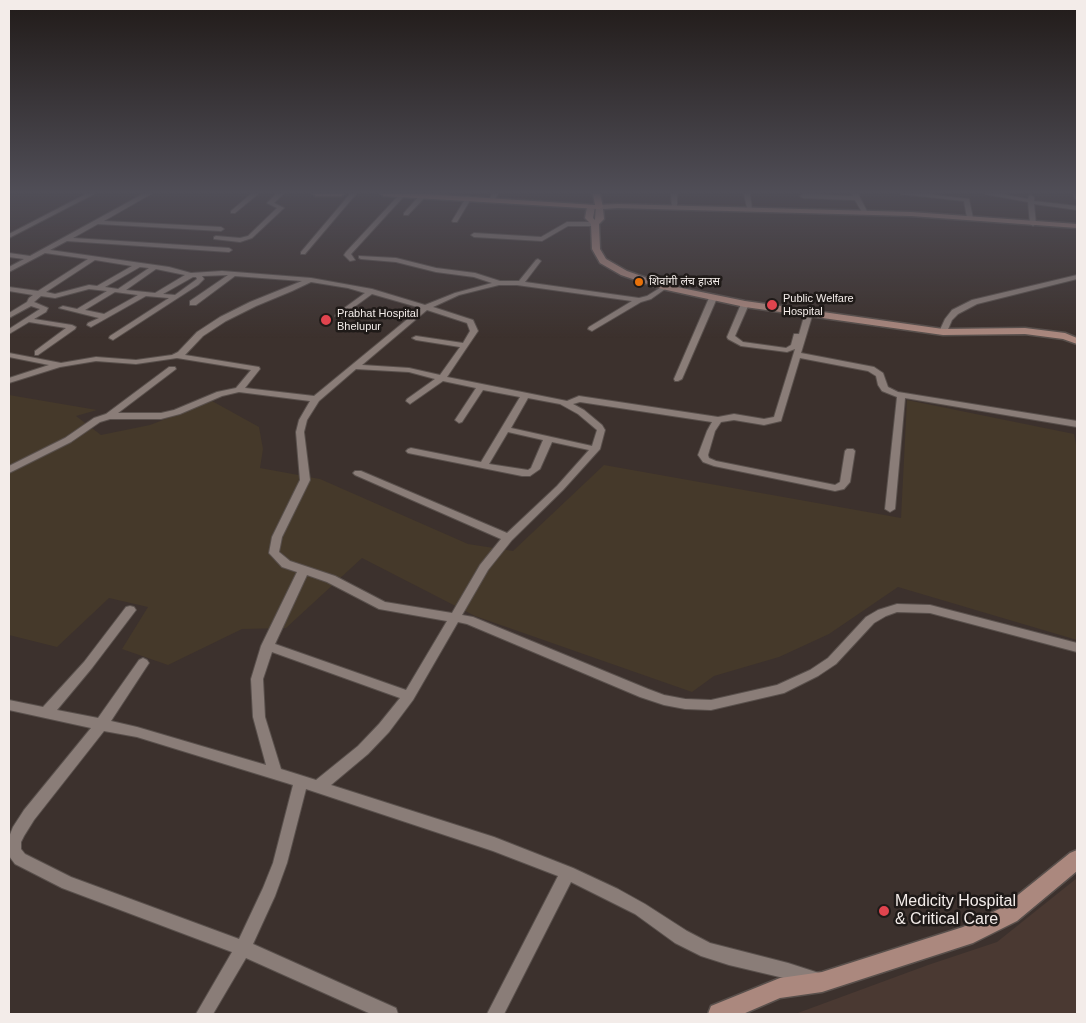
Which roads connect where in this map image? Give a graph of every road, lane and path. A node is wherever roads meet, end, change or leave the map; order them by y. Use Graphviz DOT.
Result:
graph roads {
  1 [pos="61,242"];
  2 [pos="107,242"];
  3 [pos="313,242"];
  4 [pos="358,242"];
  5 [pos="595,242"];
  6 [pos="229,250"];
  7 [pos="45,251"];
  8 [pos="303,253"];
  9 [pos="9,255"];
  10 [pos="361,257"];
  11 [pos="32,258"];
  12 [pos="94,258"];
  13 [pos="352,260"];
  14 [pos="538,260"];
  15 [pos="138,265"];
  16 [pos="155,267"];
  17 [pos="9,270"];
  18 [pos="234,274"];
  19 [pos="194,275"];
  20 [pos="1077,277"];
  21 [pos="311,280"];
  22 [pos="499,283"];
  23 [pos="520,284"];
  24 [pos="665,287"];
  25 [pos="98,288"];
  26 [pos="9,289"];
  27 [pos="117,290"];
  28 [pos="372,291"];
  29 [pos="37,294"];
  30 [pos="145,294"];
  31 [pos="156,295"];
  32 [pos="175,297"];
  33 [pos="713,298"];
  34 [pos="639,300"];
  35 [pos="30,303"];
  36 [pos="193,303"];
  37 [pos="745,304"];
  38 [pos="426,307"];
  39 [pos="63,308"];
  40 [pos="79,311"];
  41 [pos="806,313"];
  42 [pos="9,316"];
  43 [pos="106,316"];
  44 [pos="339,316"];
  45 [pos="28,320"];
  46 [pos="91,325"];
  47 [pos="592,329"];
  48 [pos="9,332"];
  49 [pos="943,332"];
  50 [pos="113,338"];
  51 [pos="416,338"];
  52 [pos="1077,341"];
  53 [pos="465,346"];
  54 [pos="38,353"];
  55 [pos="9,355"];
  56 [pos="798,355"];
  57 [pos="178,356"];
  58 [pos="61,364"];
  59 [pos="355,367"];
  60 [pos="172,369"];
  61 [pos="443,377"];
  62 [pos="678,379"];
  63 [pos="9,381"];
  64 [pos="481,387"];
  65 [pos="238,390"];
  66 [pos="526,394"];
  67 [pos="901,394"];
  68 [pos="316,399"];
  69 [pos="410,402"];
  70 [pos="567,404"];
  71 [pos="109,416"];
  72 [pos="460,420"];
  73 [pos="718,420"];
  74 [pos="1077,424"];
  75 [pos="505,429"];
  76 [pos="549,438"];
  77 [pos="595,449"];
  78 [pos="411,451"];
  79 [pos="850,451"];
  80 [pos="484,465"];
  81 [pos="9,470"];
  82 [pos="358,473"];
  83 [pos="890,509"];
  84 [pos="508,538"];
  85 [pos="303,571"];
  86 [pos="130,610"];
  87 [pos="456,617"];
  88 [pos="267,646"];
  89 [pos="1077,648"];
  90 [pos="143,663"];
  91 [pos="409,696"];
  92 [pos="9,705"];
  93 [pos="46,713"];
  94 [pos="101,725"];
  95 [pos="276,774"];
  96 [pos="301,781"];
  97 [pos="318,787"];
  98 [pos="1077,859"];
  99 [pos="568,873"];
  100 [pos="243,948"];
  101 [pos="822,982"];
  102 [pos="204,1014"];
  103 [pos="390,1014"];
  104 [pos="495,1014"];
  105 [pos="719,1014"];
  1 -- 7 [label="street"];
  2 -- 6 [label="street"];
  3 -- 8 [label="street"];
  4 -- 13 [label="street"];
  5 -- 24 [label="street"];
  7 -- 11 [label="street"];
  7 -- 12 [label="street"];
  9 -- 11 [label="street"];
  10 -- 22 [label="street"];
  11 -- 17 [label="street"];
  12 -- 15 [label="street"];
  12 -- 29 [label="street"];
  14 -- 23 [label="street"];
  15 -- 16 [label="street"];
  15 -- 25 [label="street"];
  16 -- 19 [label="street"];
  16 -- 27 [label="street"];
  18 -- 19 [label="street"];
  18 -- 21 [label="street"];
  18 -- 36 [label="street"];
  19 -- 31 [label="street"];
  19 -- 32 [label="street"];
  20 -- 49 [label="street"];
  21 -- 28 [label="street"];
  21 -- 57 [label="street"];
  22 -- 23 [label="street"];
  22 -- 38 [label="street"];
  23 -- 34 [label="street"];
  24 -- 33 [label="street"];
  24 -- 34 [label="street"];
  25 -- 27 [label="street"];
  25 -- 29 [label="street"];
  26 -- 29 [label="street"];
  27 -- 30 [label="street"];
  27 -- 40 [label="street"];
  28 -- 38 [label="street"];
  28 -- 44 [label="street"];
  29 -- 35 [label="street"];
  30 -- 31 [label="street"];
  30 -- 43 [label="street"];
  31 -- 32 [label="street"];
  32 -- 50 [label="street"];
  33 -- 37 [label="street"];
  33 -- 62 [label="street"];
  34 -- 47 [label="street"];
  35 -- 42 [label="street"];
  35 -- 45 [label="street"];
  37 -- 41 [label="street"];
  37 -- 41 [label="street"];
  38 -- 53 [label="street"];
  38 -- 59 [label="street"];
  39 -- 40 [label="street"];
  40 -- 43 [label="street"];
  41 -- 49 [label="street"];
  41 -- 56 [label="street"];
  43 -- 46 [label="street"];
  45 -- 48 [label="street"];
  45 -- 54 [label="street"];
  49 -- 52 [label="street"];
  51 -- 53 [label="street"];
  53 -- 61 [label="street"];
  55 -- 58 [label="street"];
  56 -- 67 [label="street"];
  56 -- 73 [label="street"];
  57 -- 58 [label="street"];
  57 -- 65 [label="street"];
  58 -- 63 [label="street"];
  59 -- 61 [label="street"];
  59 -- 68 [label="street"];
  60 -- 71 [label="street"];
  61 -- 64 [label="street"];
  61 -- 69 [label="street"];
  64 -- 66 [label="street"];
  64 -- 72 [label="street"];
  65 -- 68 [label="street"];
  65 -- 71 [label="street"];
  66 -- 70 [label="street"];
  66 -- 75 [label="street"];
  67 -- 74 [label="street"];
  67 -- 83 [label="street"];
  68 -- 85 [label="street"];
  70 -- 73 [label="street"];
  70 -- 77 [label="street"];
  71 -- 81 [label="street"];
  73 -- 79 [label="street"];
  75 -- 76 [label="street"];
  75 -- 80 [label="street"];
  76 -- 77 [label="street"];
  76 -- 80 [label="street"];
  77 -- 84 [label="street"];
  78 -- 80 [label="street"];
  82 -- 84 [label="street"];
  84 -- 87 [label="street"];
  85 -- 87 [label="street"];
  85 -- 88 [label="street"];
  86 -- 93 [label="street"];
  87 -- 89 [label="street"];
  87 -- 91 [label="street"];
  88 -- 91 [label="street"];
  88 -- 95 [label="street"];
  90 -- 94 [label="street"];
  91 -- 97 [label="street"];
  92 -- 93 [label="street"];
  93 -- 94 [label="street"];
  94 -- 95 [label="street"];
  94 -- 100 [label="street"];
  95 -- 96 [label="street"];
  96 -- 97 [label="street"];
  96 -- 100 [label="street"];
  97 -- 99 [label="street"];
  98 -- 101 [label="street"];
  99 -- 101 [label="street"];
  99 -- 104 [label="street"];
  100 -- 102 [label="street"];
  100 -- 103 [label="street"];
  101 -- 105 [label="street"];
}
